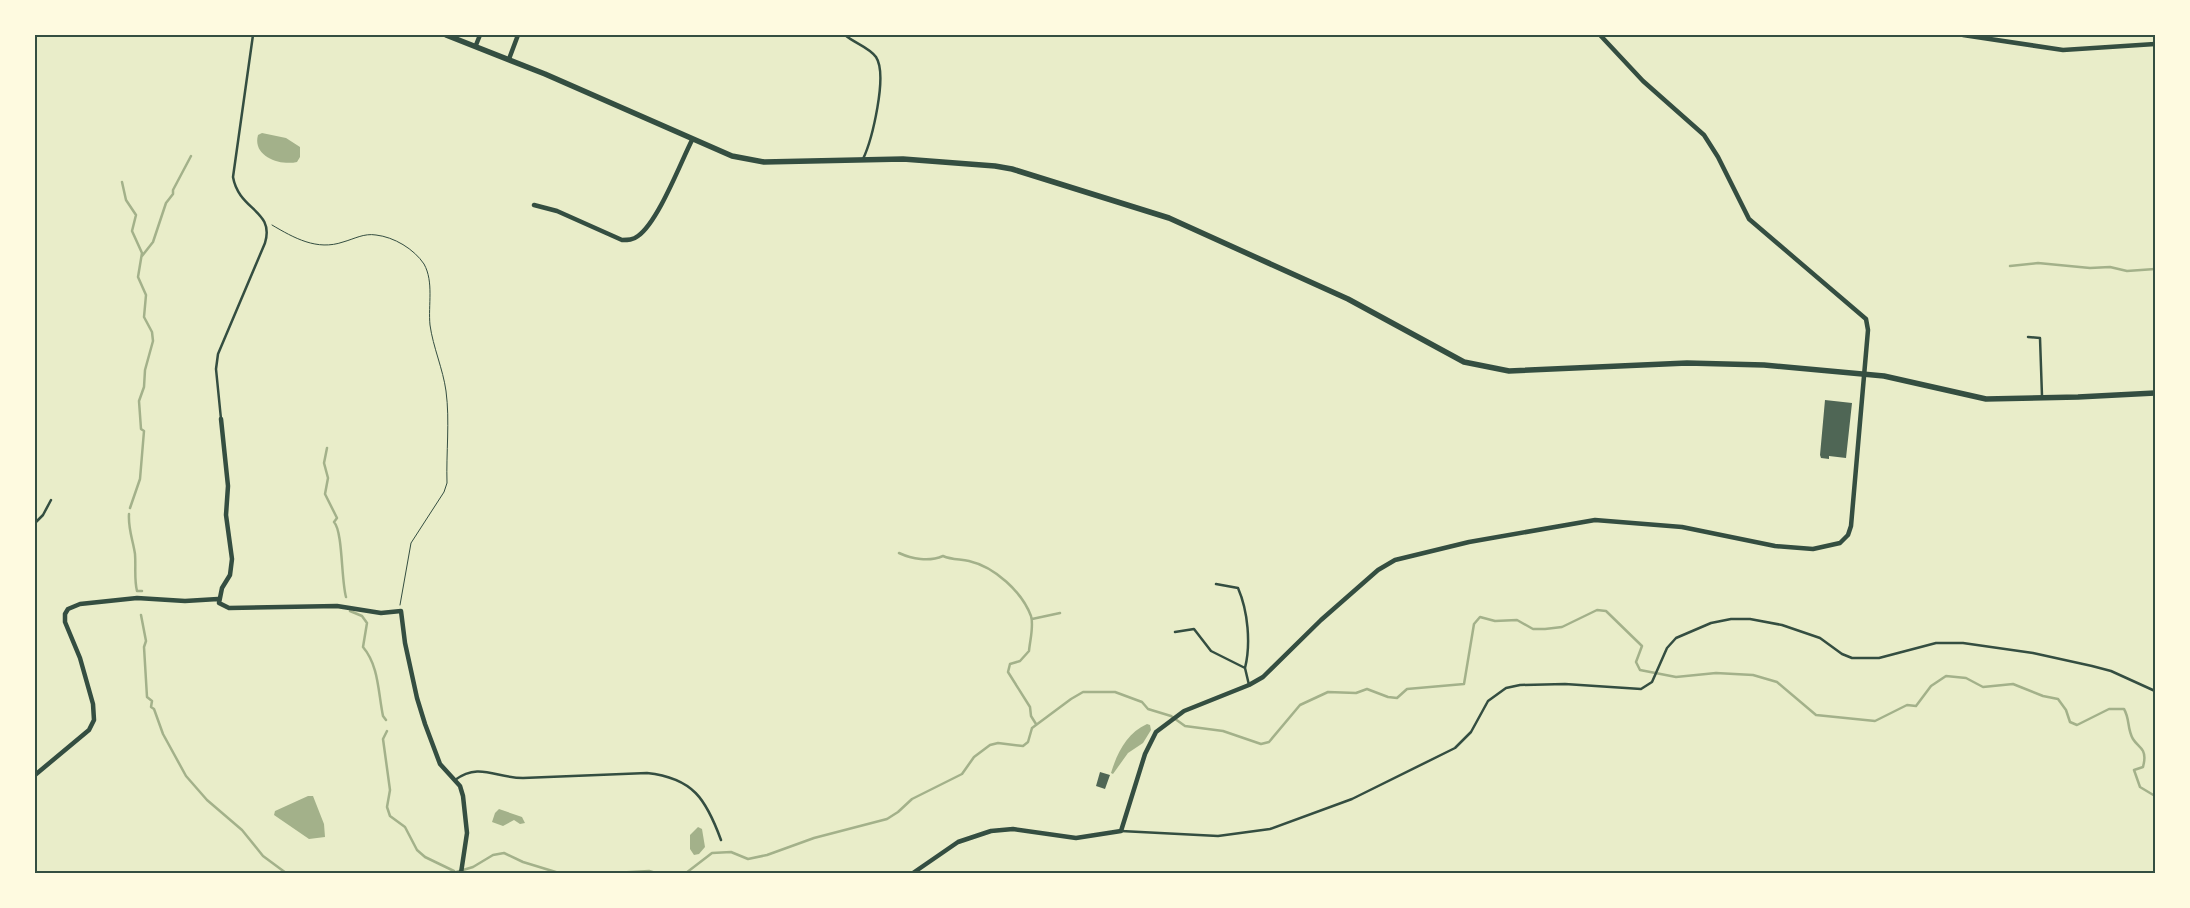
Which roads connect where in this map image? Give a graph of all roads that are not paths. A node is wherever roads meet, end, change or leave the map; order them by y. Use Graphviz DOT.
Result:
graph roads {
  1 [pos="253,35"];
  2 [pos="446,35"];
  3 [pos="480,35"];
  4 [pos="518,35"];
  5 [pos="844,35"];
  6 [pos="1600,35"];
  7 [pos="1963,35"];
  8 [pos="2155,44"];
  9 [pos="476,45"];
  10 [pos="509,58"];
  11 [pos="692,140"];
  12 [pos="862,161"];
  13 [pos="534,205"];
  14 [pos="2028,337"];
  15 [pos="1863,373"];
  16 [pos="2155,393"];
  17 [pos="2042,398"];
  18 [pos="221,419"];
  19 [pos="51,500"];
  20 [pos="35,523"];
  21 [pos="1216,584"];
  22 [pos="218,599"];
  23 [pos="1175,632"];
  24 [pos="1245,668"];
  25 [pos="1249,685"];
  26 [pos="2155,691"];
  27 [pos="35,775"];
  28 [pos="455,780"];
  29 [pos="1121,831"];
  30 [pos="721,840"];
  31 [pos="461,873"];
  32 [pos="913,873"];
  1 -- 18 [label="lane"];
  2 -- 9 [label="street"];
  3 -- 9 [label="street"];
  4 -- 10 [label="street"];
  5 -- 12 [label="lane"];
  6 -- 15 [label="street"];
  7 -- 8 [label="street"];
  9 -- 10 [label="street"];
  10 -- 11 [label="street"];
  11 -- 12 [label="street"];
  11 -- 13 [label="street"];
  12 -- 15 [label="street"];
  14 -- 17 [label="lane"];
  15 -- 17 [label="street"];
  15 -- 25 [label="street"];
  16 -- 17 [label="street"];
  18 -- 22 [label="street"];
  19 -- 20 [label="lane"];
  21 -- 24 [label="lane"];
  22 -- 27 [label="street"];
  22 -- 28 [label="street"];
  23 -- 24 [label="lane"];
  24 -- 25 [label="lane"];
  25 -- 29 [label="street"];
  26 -- 29 [label="lane"];
  28 -- 30 [label="lane"];
  28 -- 31 [label="street"];
  29 -- 32 [label="street"];
}
